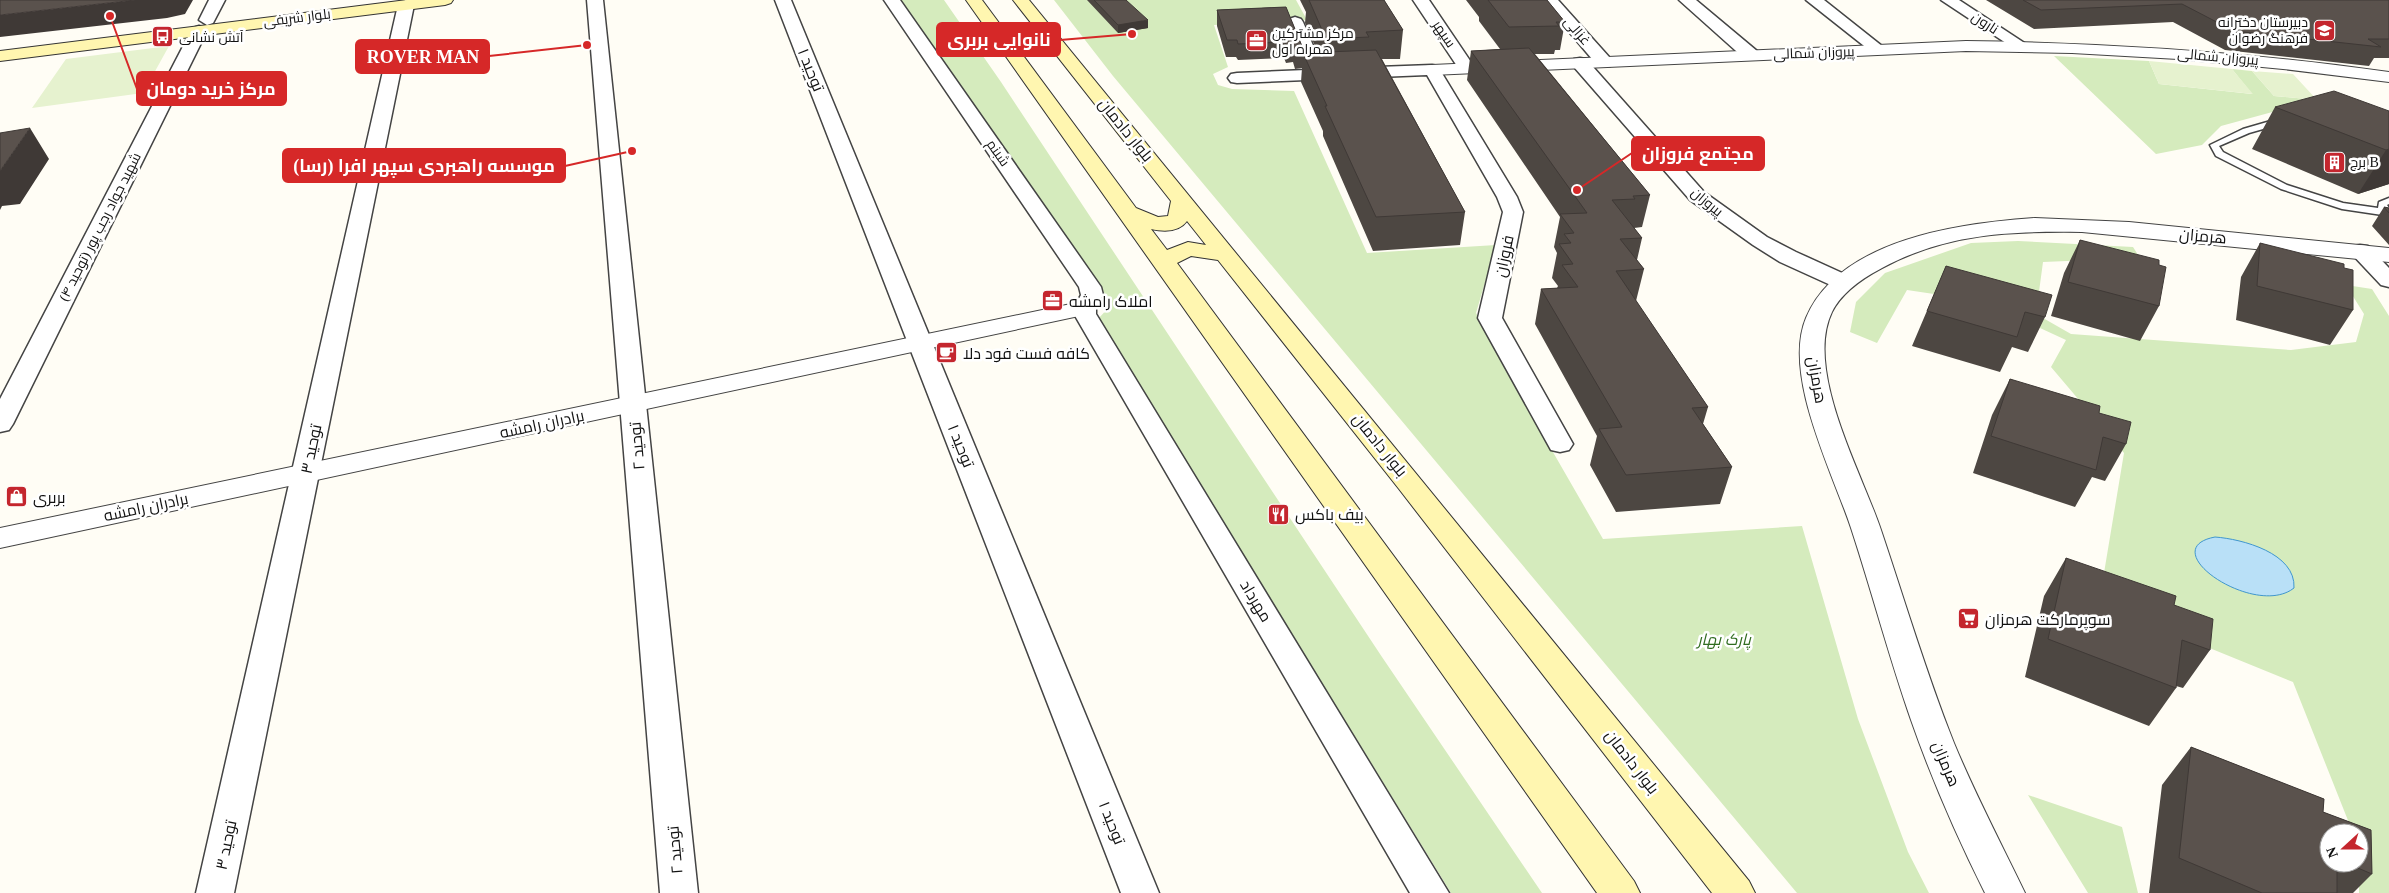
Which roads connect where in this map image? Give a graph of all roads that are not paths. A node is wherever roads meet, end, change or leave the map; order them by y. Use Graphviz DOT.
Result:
graph roads {
  1 [pos="217,0"];
  2 [pos="371,0"];
  3 [pos="445,0"];
  4 [pos="595,0"];
  5 [pos="783,0"];
  6 [pos="892,0"];
  7 [pos="974,0"];
  8 [pos="1021,0"];
  9 [pos="1421,0"];
  10 [pos="1550,0"];
  11 [pos="1688,0"];
  12 [pos="1814,0"];
  13 [pos="1949,0"];
  14 [pos="406,5"];
  15 [pos="281,16"];
  16 [pos="1295,22"];
  17 [pos="203,25"];
  18 [pos="0,45"];
  19 [pos="2021,46"];
  20 [pos="1879,50"];
  21 [pos="0,56"];
  22 [pos="1751,56"];
  23 [pos="1604,62"];
  24 [pos="1580,63"];
  25 [pos="1467,68"];
  26 [pos="1432,70"];
  27 [pos="1317,75"];
  28 [pos="2389,77"];
  29 [pos="1237,78"];
  30 [pos="2291,118"];
  31 [pos="1182,199"];
  32 [pos="2389,201"];
  33 [pos="1128,213"];
  34 [pos="2388,216"];
  35 [pos="2360,251"];
  36 [pos="1226,254"];
  37 [pos="2389,255"];
  38 [pos="1164,261"];
  39 [pos="2389,280"];
  40 [pos="1843,282"];
  41 [pos="1084,308"];
  42 [pos="920,344"];
  43 [pos="633,405"];
  44 [pos="0,424"];
  45 [pos="1560,444"];
  46 [pos="305,474"];
  47 [pos="0,538"];
  48 [pos="215,893"];
  49 [pos="679,893"];
  50 [pos="1140,893"];
  51 [pos="1430,893"];
  52 [pos="1620,893"];
  53 [pos="1736,893"];
  54 [pos="2005,893"];
  1 -- 17 [label="street, شهید جواد رجب پور (توحید ۴)"];
  2 -- 15 [label="main road, بلوار شریفی"];
  3 -- 14 [label="main road, بلوار شریفی"];
  4 -- 43 [label="street, توحید ۲"];
  5 -- 42 [label="street, توحید ۱"];
  6 -- 41 [label="street, شبنم"];
  7 -- 33 [label="main road"];
  8 -- 31 [label="main road, بلوار دادمان"];
  9 -- 25 [label="street, سپهر"];
  10 -- 23 [label="street, غزالی"];
  11 -- 22 [label="street"];
  12 -- 20 [label="street"];
  13 -- 19 [label="street, نارون"];
  14 -- 15 [label="main road, بلوار شریفی"];
  14 -- 46 [label="street, توحید ۳"];
  15 -- 17 [label="main road, بلوار شریفی"];
  16 -- 27 [label="street"];
  17 -- 18 [label="main road, بلوار شریفی"];
  17 -- 21 [label="main road, بلوار شریفی"];
  17 -- 44 [label="street, شهید جواد رجب پور (توحید ۴)"];
  19 -- 20 [label="street, پیروزان شمالی"];
  19 -- 28 [label="street, پیروزان شمالی"];
  20 -- 22 [label="street, پیروزان شمالی"];
  22 -- 23 [label="street, پیروزان شمالی"];
  23 -- 24 [label="street, پیروزان شمالی"];
  24 -- 25 [label="street, پیروزان شمالی"];
  24 -- 40 [label="street, پیروزان"];
  25 -- 26 [label="street, پیروزان شمالی"];
  26 -- 27 [label="street, پیروزان شمالی"];
  26 -- 45 [label="street, فروزان"];
  27 -- 29 [label="street, پیروزان شمالی"];
  30 -- 34 [label="lane"];
  31 -- 33 [label="main road"];
  31 -- 36 [label="main road, بلوار دادمان"];
  32 -- 34 [label="lane"];
  33 -- 38 [label="main road"];
  35 -- 37 [label="street, هرمزان"];
  35 -- 39 [label="street"];
  35 -- 40 [label="street, هرمزان"];
  36 -- 38 [label="main road"];
  36 -- 53 [label="main road, بلوار دادمان"];
  38 -- 52 [label="main road"];
  40 -- 54 [label="street, هرمزان"];
  41 -- 42 [label="street, برادران رامشه"];
  41 -- 51 [label="street, مهرداد"];
  42 -- 43 [label="street, برادران رامشه"];
  42 -- 50 [label="street, توحید ۱"];
  43 -- 46 [label="street, برادران رامشه"];
  43 -- 49 [label="street, توحید ۲"];
  46 -- 47 [label="street, برادران رامشه"];
  46 -- 48 [label="street, توحید ۳"];
}
